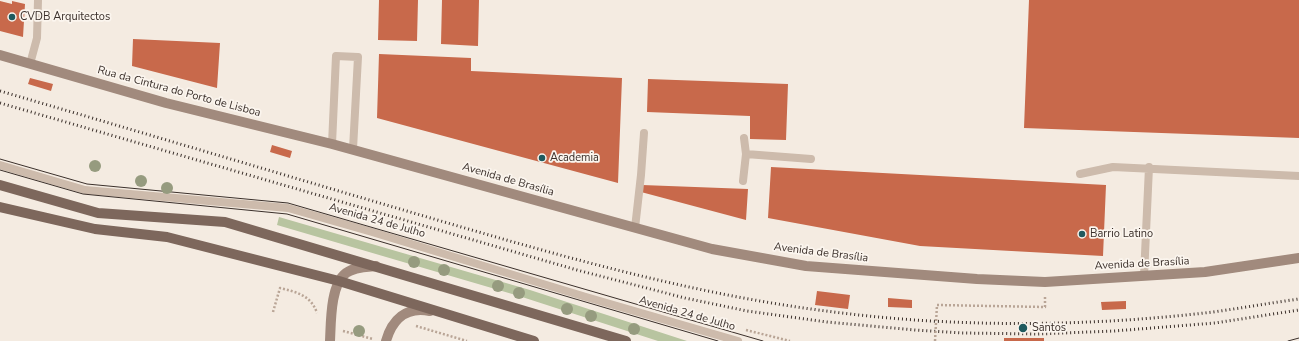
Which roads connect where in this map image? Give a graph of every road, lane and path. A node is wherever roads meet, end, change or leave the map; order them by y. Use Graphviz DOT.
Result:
graph roads {
  1 [pos="38,0"];
  2 [pos="0,55"];
  3 [pos="30,64"];
  4 [pos="644,133"];
  5 [pos="744,138"];
  6 [pos="332,144"];
  7 [pos="353,149"];
  8 [pos="746,154"];
  9 [pos="811,159"];
  10 [pos="0,165"];
  11 [pos="1149,168"];
  12 [pos="1080,174"];
  13 [pos="1299,176"];
  14 [pos="743,180"];
  15 [pos="0,185"];
  16 [pos="3,210"];
  17 [pos="635,228"];
  18 [pos="1299,258"];
  19 [pos="376,266"];
  20 [pos="1144,276"];
  21 [pos="339,281"];
  22 [pos="1044,295"];
  23 [pos="273,312"];
  24 [pos="454,316"];
  25 [pos="317,319"];
  26 [pos="411,327"];
  27 [pos="741,329"];
  28 [pos="339,330"];
  29 [pos="377,340"];
  30 [pos="330,341"];
  31 [pos="386,341"];
  32 [pos="467,341"];
  33 [pos="534,341"];
  34 [pos="626,341"];
  35 [pos="738,341"];
  36 [pos="790,341"];
  37 [pos="935,341"];
  1 -- 3 [label="lane"];
  2 -- 3 [label="street, Rua da Cintura do Porto de Lisboa"];
  3 -- 6 [label="street, Rua da Cintura do Porto de Lisboa"];
  4 -- 17 [label="lane"];
  5 -- 8 [label="lane"];
  6 -- 7 [label="street, Rua da Cintura do Porto de Lisboa"];
  6 -- 7 [label="lane"];
  7 -- 17 [label="street, Avenida de Brasília"];
  8 -- 9 [label="lane"];
  8 -- 14 [label="lane"];
  10 -- 35 [label="lane, Avenida 24 de Julho"];
  11 -- 12 [label="lane"];
  11 -- 13 [label="lane"];
  11 -- 20 [label="lane"];
  15 -- 19 [label="main road"];
  16 -- 21 [label="main road"];
  17 -- 20 [label="street, Avenida de Brasília"];
  18 -- 20 [label="street, Avenida de Brasília"];
  19 -- 21 [label="street"];
  19 -- 34 [label="main road"];
  21 -- 24 [label="main road"];
  21 -- 30 [label="street"];
  22 -- 37 [label="path, bridge"];
  23 -- 25 [label="path"];
  24 -- 31 [label="street"];
  24 -- 33 [label="main road"];
  26 -- 32 [label="path"];
  27 -- 36 [label="path"];
  28 -- 29 [label="path"];
}
